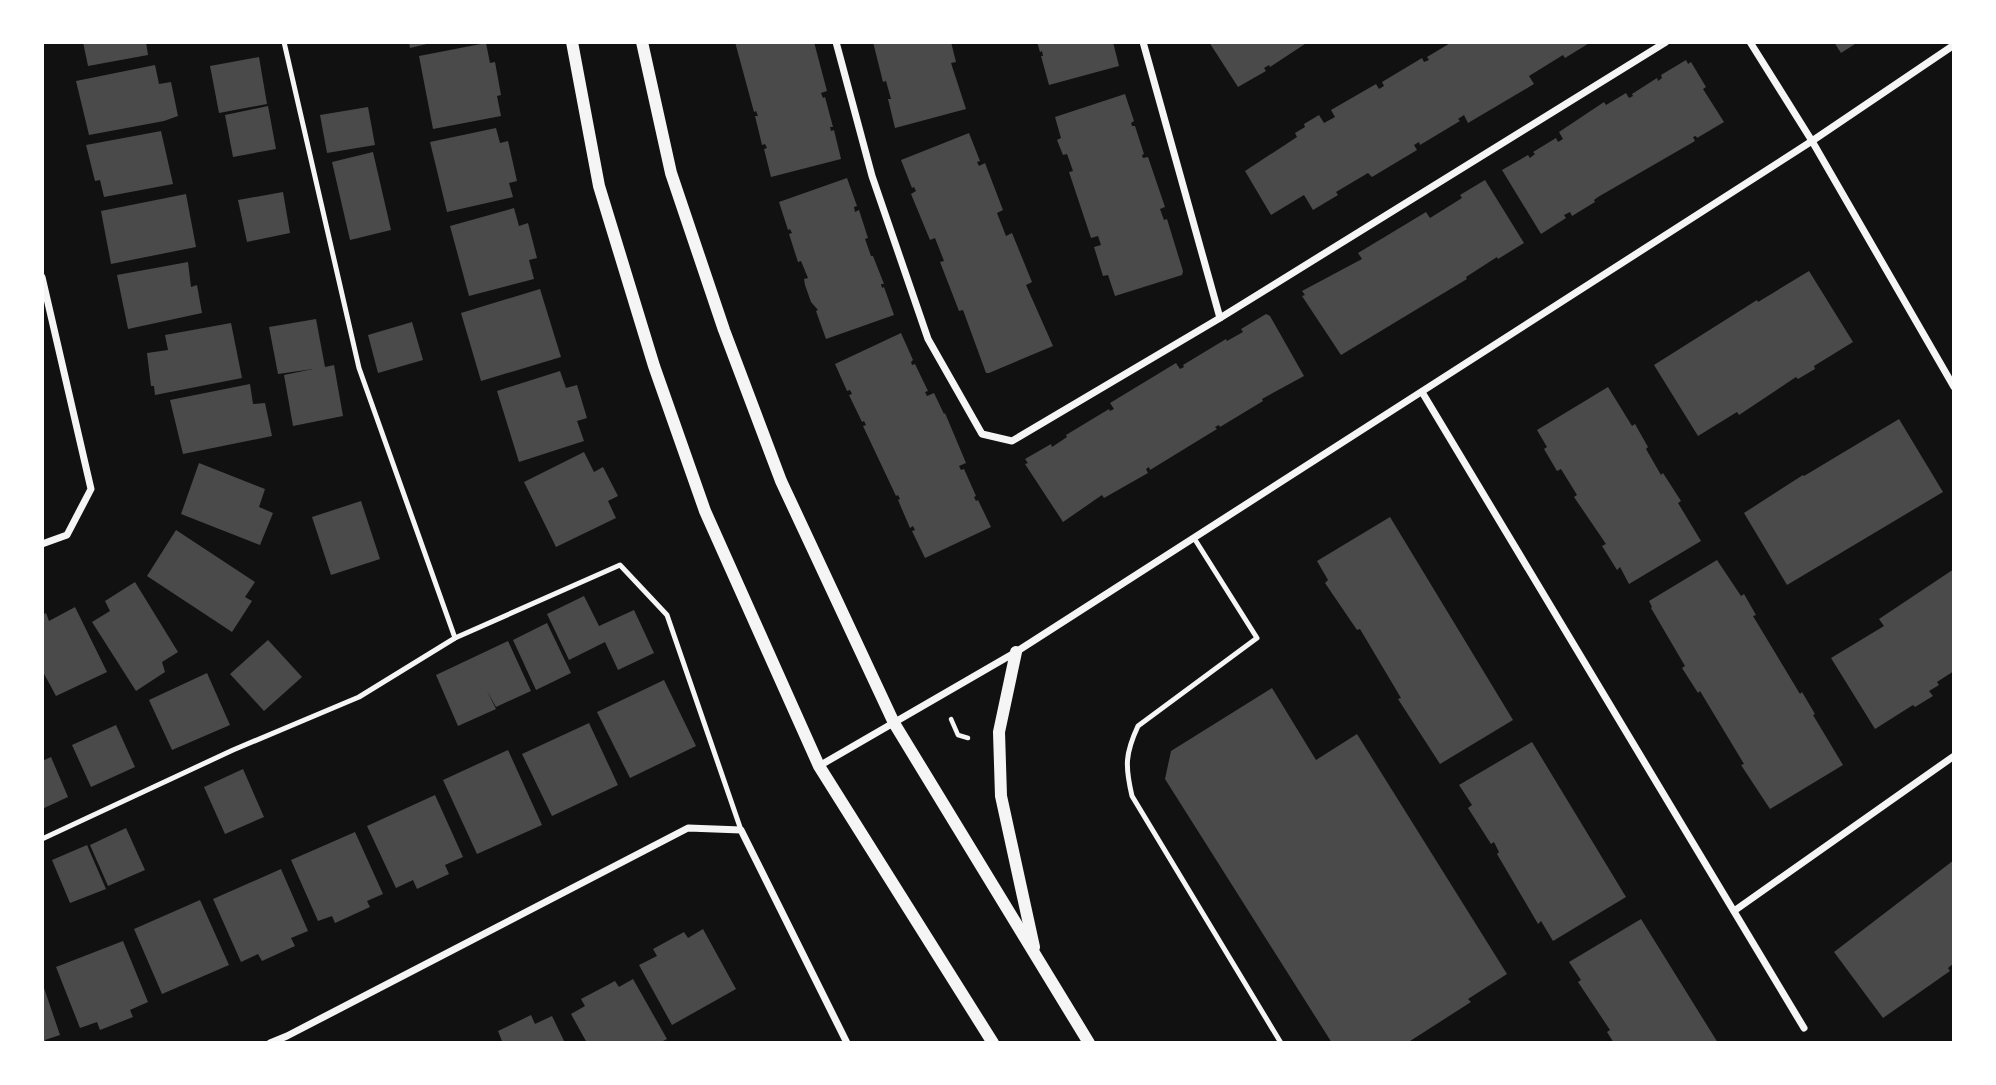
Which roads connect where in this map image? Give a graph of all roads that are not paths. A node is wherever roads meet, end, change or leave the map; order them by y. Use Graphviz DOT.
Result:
graph roads {
  1 [pos="284,42"];
  2 [pos="572,42"];
  3 [pos="642,42"];
  4 [pos="836,42"];
  5 [pos="1143,42"];
  6 [pos="1666,42"];
  7 [pos="1750,42"];
  8 [pos="1954,45"];
  9 [pos="1812,141"];
  10 [pos="42,277"];
  11 [pos="1220,318"];
  12 [pos="1954,387"];
  13 [pos="1422,392"];
  14 [pos="1194,538"];
  15 [pos="42,544"];
  16 [pos="454,638"];
  17 [pos="1016,652"];
  18 [pos="894,723"];
  19 [pos="1954,756"];
  20 [pos="819,766"];
  21 [pos="741,830"];
  22 [pos="42,839"];
  23 [pos="1734,911"];
  24 [pos="1037,958"];
  25 [pos="1804,1028"];
  26 [pos="270,1043"];
  27 [pos="847,1043"];
  28 [pos="993,1043"];
  29 [pos="1089,1043"];
  30 [pos="1281,1043"];
  1 -- 16 [label="lane"];
  2 -- 20 [label="street"];
  3 -- 18 [label="street"];
  4 -- 11 [label="street"];
  5 -- 11 [label="street"];
  6 -- 11 [label="street"];
  7 -- 9 [label="street"];
  8 -- 9 [label="street"];
  9 -- 12 [label="street"];
  9 -- 13 [label="street"];
  10 -- 15 [label="street"];
  13 -- 14 [label="street"];
  13 -- 23 [label="street"];
  14 -- 17 [label="street"];
  14 -- 30 [label="lane"];
  16 -- 21 [label="lane"];
  16 -- 22 [label="lane"];
  17 -- 18 [label="street"];
  17 -- 24 [label="street"];
  18 -- 20 [label="street"];
  18 -- 24 [label="street"];
  19 -- 23 [label="street"];
  20 -- 28 [label="street"];
  21 -- 26 [label="street"];
  21 -- 27 [label="street"];
  23 -- 25 [label="street"];
  24 -- 29 [label="street"];
}
